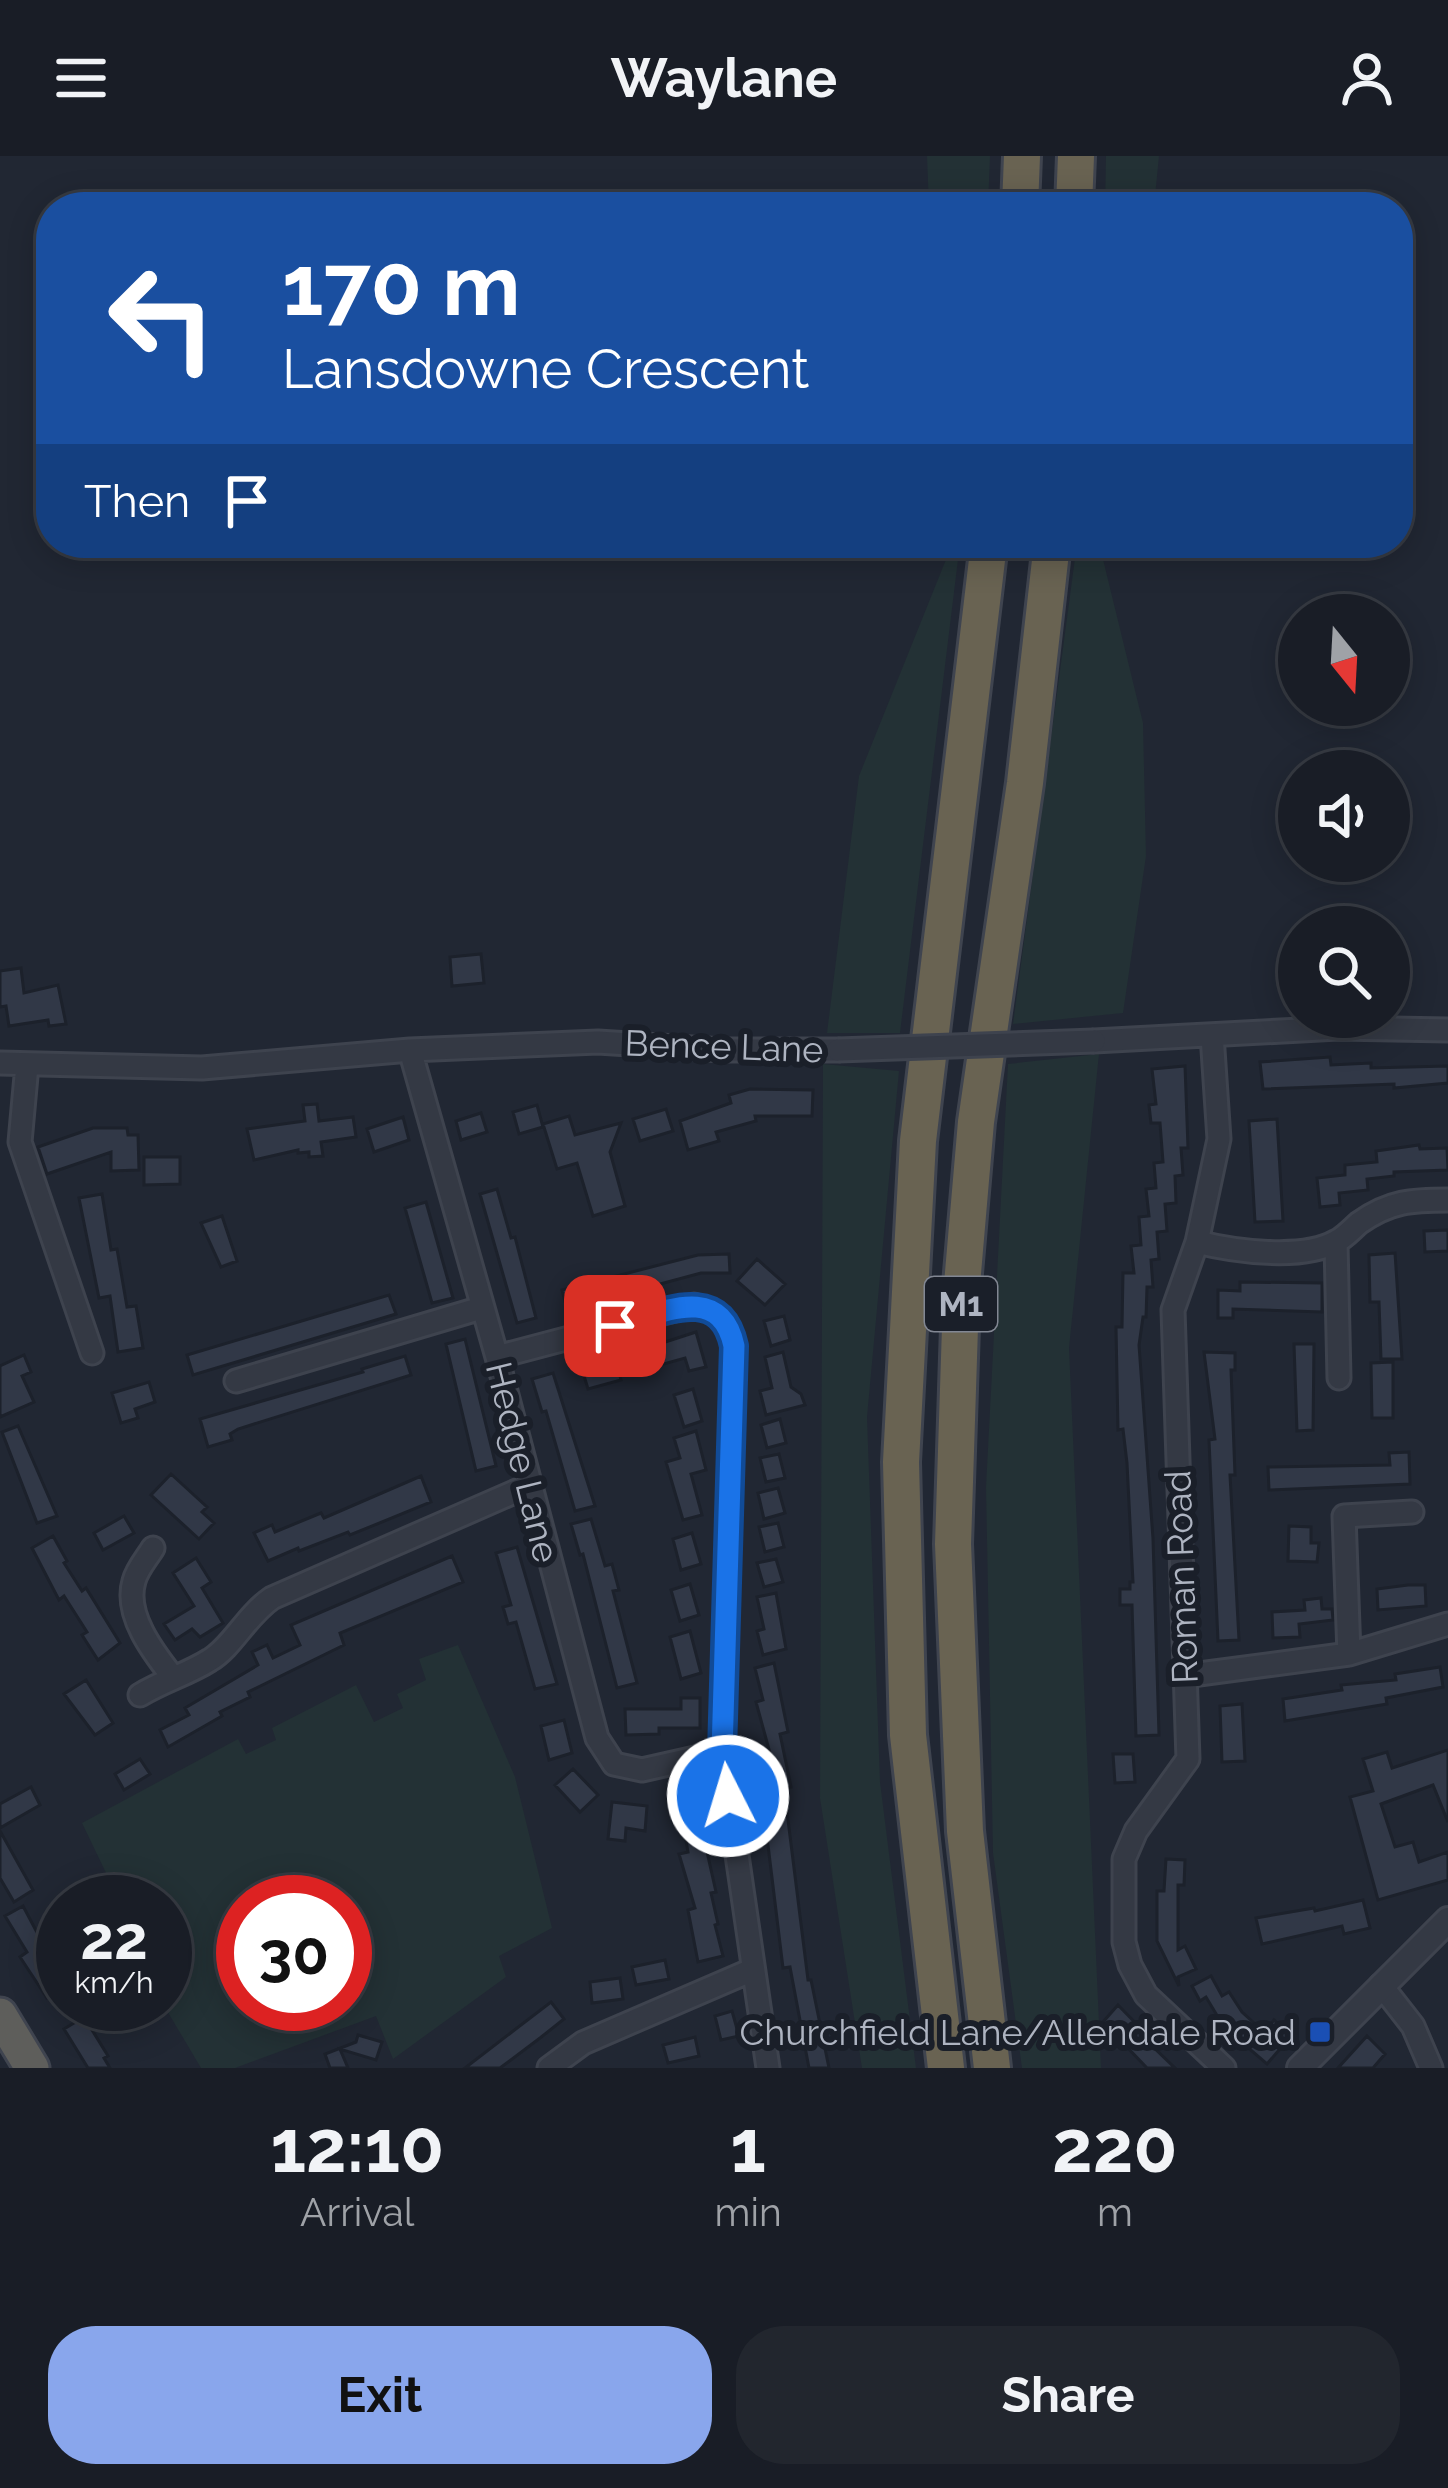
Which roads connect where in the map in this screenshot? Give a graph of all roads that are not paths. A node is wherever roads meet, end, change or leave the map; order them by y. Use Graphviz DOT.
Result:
graph roads {
  1 [pos="1022,156"];
  2 [pos="1076,156"];
  3 [pos="1021,192"];
  4 [pos="1075,192"];
  5 [pos="987,558"];
  6 [pos="1050,558"];
  7 [pos="1448,1030"];
  8 [pos="1212,1035"];
  9 [pos="410,1050"];
  10 [pos="0,1063"];
  11 [pos="27,1065"];
  12 [pos="1448,1200"];
  13 [pos="1197,1242"];
  14 [pos="1336,1243"];
  15 [pos="481,1308"];
  16 [pos="92,1353"];
  17 [pos="497,1358"];
  18 [pos="1339,1378"];
  19 [pos="236,1381"];
  20 [pos="528,1486"];
  21 [pos="1412,1512"];
  22 [pos="153,1548"];
  23 [pos="1448,1624"];
  24 [pos="1349,1654"];
  25 [pos="172,1676"];
  26 [pos="1184,1676"];
  27 [pos="140,1695"];
  28 [pos="722,1752"];
  29 [pos="1448,1921"];
  30 [pos="752,1970"];
  31 [pos="1381,1985"];
  32 [pos="0,2015"];
  33 [pos="583,2043"];
  34 [pos="32,2068"];
  35 [pos="550,2068"];
  36 [pos="588,2068"];
  37 [pos="768,2068"];
  38 [pos="946,2068"];
  39 [pos="992,2068"];
  40 [pos="1223,2068"];
  41 [pos="1300,2068"];
  42 [pos="1431,2068"];
  1 -- 3 [label="highway"];
  2 -- 4 [label="highway"];
  5 -- 38 [label="highway, M1"];
  6 -- 39 [label="highway, M1"];
  7 -- 8 [label="street, Bence Lane"];
  8 -- 9 [label="street, Bence Lane, bridge"];
  8 -- 13 [label="street, Roman Road"];
  9 -- 11 [label="street, Bence Lane"];
  9 -- 15 [label="street, Hedge Lane"];
  10 -- 11 [label="street, Bence Lane"];
  11 -- 16 [label="street"];
  12 -- 14 [label="street"];
  13 -- 14 [label="street"];
  13 -- 26 [label="street, Roman Road"];
  14 -- 18 [label="street"];
  15 -- 17 [label="street, Hedge Lane"];
  15 -- 19 [label="street"];
  17 -- 20 [label="street, Hedge Lane"];
  17 -- 28 [label="street"];
  20 -- 25 [label="street"];
  20 -- 28 [label="street, Hedge Lane"];
  21 -- 24 [label="street"];
  22 -- 25 [label="street"];
  23 -- 24 [label="street"];
  24 -- 26 [label="street"];
  25 -- 27 [label="street"];
  26 -- 40 [label="street, Roman Road"];
  28 -- 30 [label="street"];
  29 -- 31 [label="street"];
  30 -- 33 [label="street"];
  30 -- 37 [label="street"];
  31 -- 41 [label="street"];
  31 -- 42 [label="street"];
  32 -- 34 [label="highway"];
  33 -- 35 [label="street"];
  33 -- 36 [label="street"];
}
